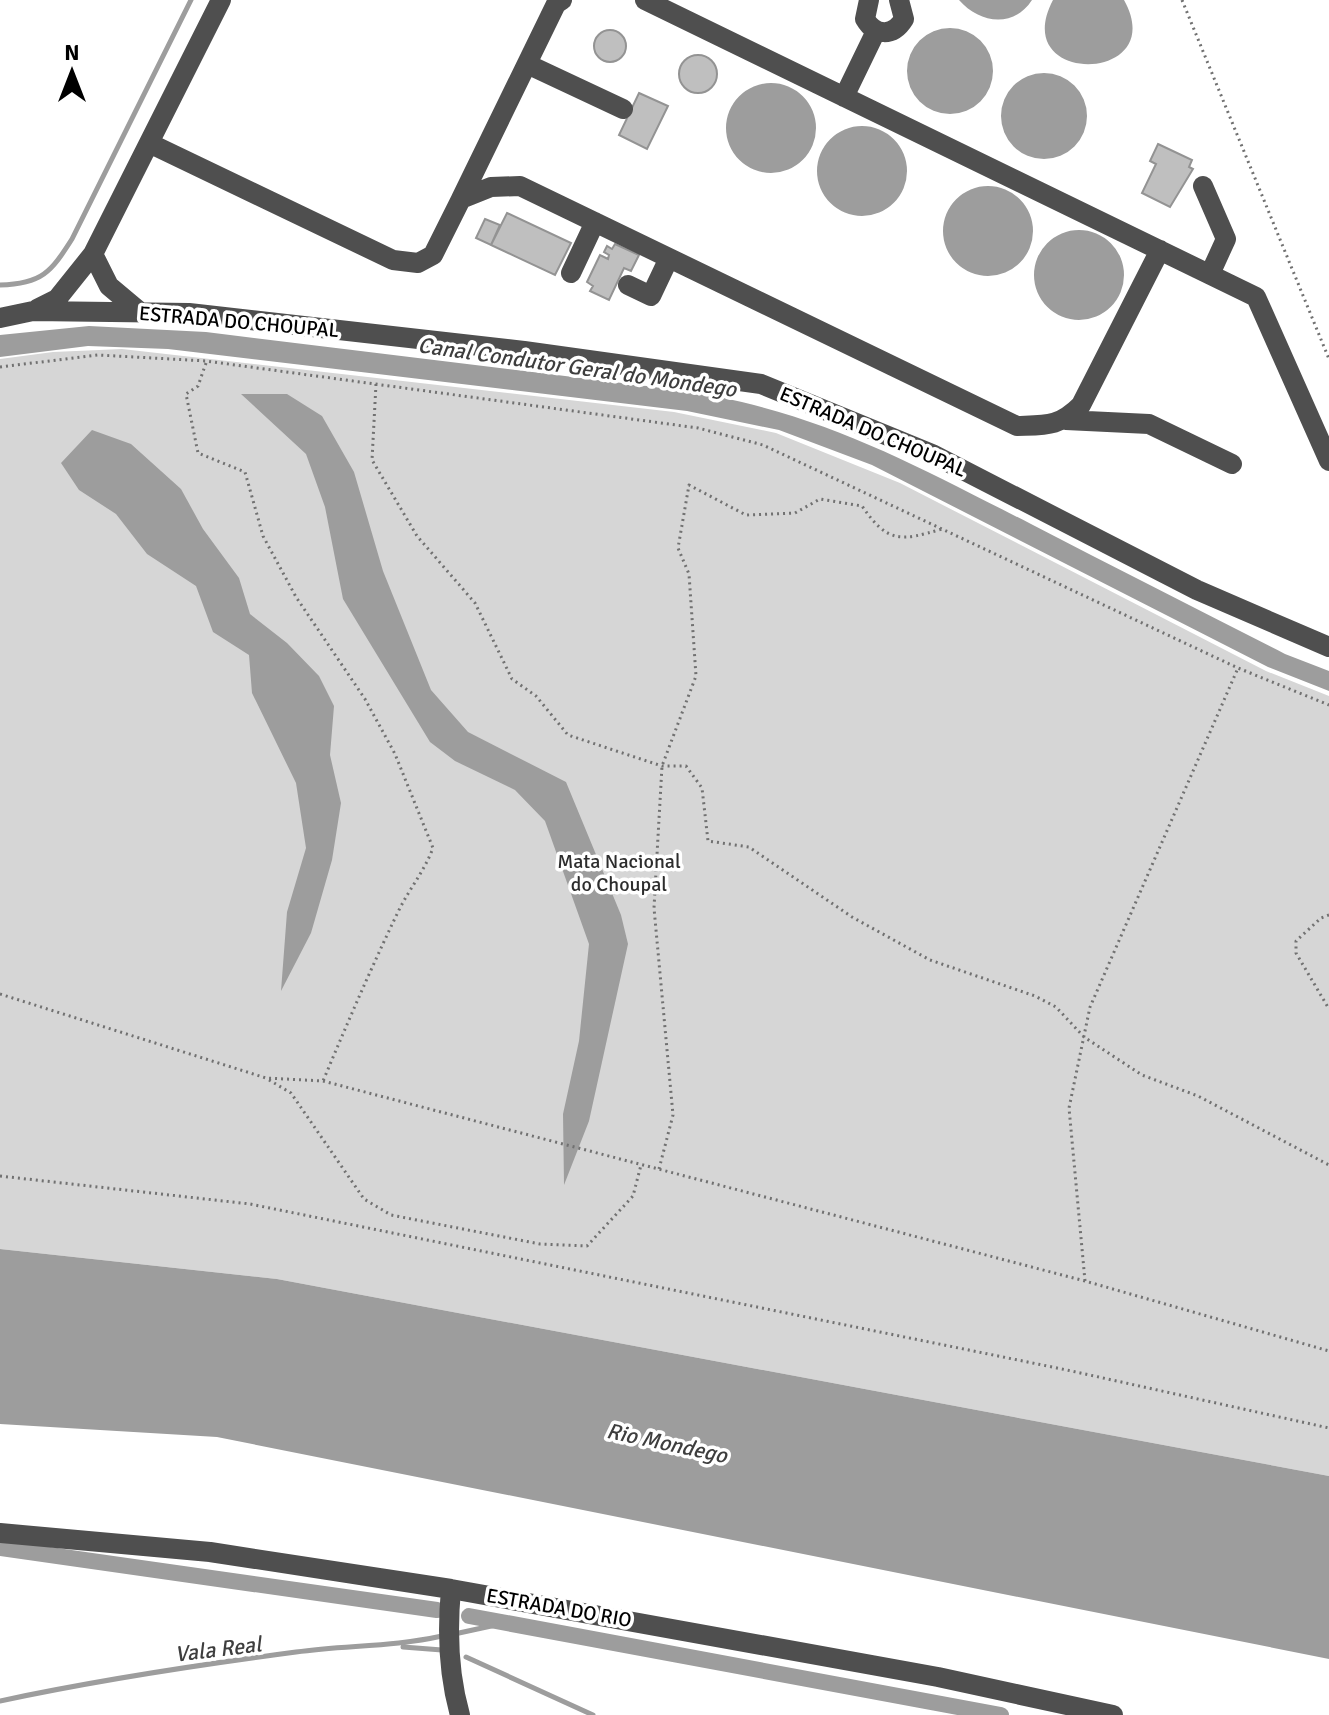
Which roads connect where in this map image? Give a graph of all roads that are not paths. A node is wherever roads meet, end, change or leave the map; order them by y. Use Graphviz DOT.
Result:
graph roads {
  1 [pos="221,0"];
  2 [pos="645,0"];
  3 [pos="869,0"];
  4 [pos="899,0"];
  5 [pos="558,1"];
  6 [pos="876,31"];
  7 [pos="527,64"];
  8 [pos="844,97"];
  9 [pos="623,109"];
  10 [pos="151,144"];
  11 [pos="1203,186"];
  12 [pos="461,199"];
  13 [pos="595,222"];
  14 [pos="1160,250"];
  15 [pos="93,254"];
  16 [pos="669,258"];
  17 [pos="571,273"];
  18 [pos="1210,274"];
  19 [pos="628,285"];
  20 [pos="33,311"];
  21 [pos="140,312"];
  22 [pos="0,318"];
  23 [pos="1066,420"];
  24 [pos="1329,461"];
  25 [pos="1232,464"];
  26 [pos="1329,647"];
  27 [pos="0,1533"];
  28 [pos="451,1589"];
  29 [pos="460,1715"];
  30 [pos="1113,1715"];
  1 -- 10 [label="street"];
  2 -- 8 [label="street"];
  3 -- 6 [label="street"];
  4 -- 6 [label="street"];
  5 -- 7 [label="street"];
  6 -- 8 [label="street"];
  7 -- 9 [label="street"];
  7 -- 12 [label="street"];
  8 -- 14 [label="street"];
  10 -- 12 [label="street"];
  10 -- 15 [label="street"];
  11 -- 18 [label="street"];
  12 -- 13 [label="street"];
  13 -- 16 [label="street"];
  13 -- 17 [label="street"];
  14 -- 18 [label="street"];
  14 -- 23 [label="street"];
  15 -- 20 [label="street"];
  15 -- 21 [label="street"];
  16 -- 19 [label="street"];
  16 -- 23 [label="street"];
  18 -- 24 [label="street"];
  20 -- 21 [label="street, ESTRADA DO CHOUPAL"];
  20 -- 22 [label="street, ESTRADA DO CHOUPAL"];
  21 -- 26 [label="street, ESTRADA DO CHOUPAL"];
  23 -- 25 [label="street"];
  27 -- 28 [label="street, ESTRADA DO RIO"];
  28 -- 29 [label="street"];
  28 -- 30 [label="street, ESTRADA DO RIO"];
}
